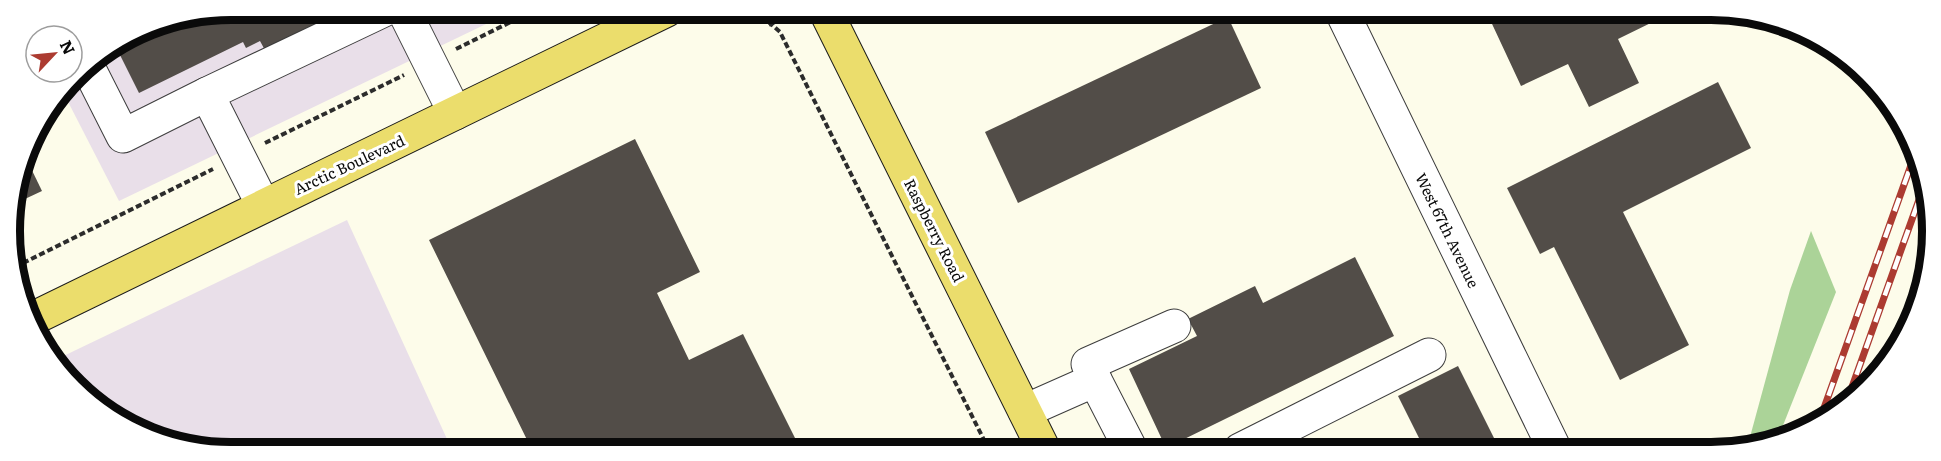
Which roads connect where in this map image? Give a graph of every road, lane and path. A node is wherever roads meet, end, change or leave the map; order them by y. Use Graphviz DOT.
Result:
graph roads {
  1 [pos="363,20"];
  2 [pos="408,20"];
  3 [pos="515,20"];
  4 [pos="646,20"];
  5 [pos="765,20"];
  6 [pos="780,20"];
  7 [pos="830,20"];
  8 [pos="1346,20"];
  9 [pos="770,25"];
  10 [pos="429,63"];
  11 [pos="91,72"];
  12 [pos="207,94"];
  13 [pos="455,112"];
  14 [pos="239,157"];
  15 [pos="263,205"];
  16 [pos="22,263"];
  17 [pos="38,317"];
  18 [pos="1174,326"];
  19 [pos="1429,355"];
  20 [pos="1095,380"];
  21 [pos="1025,411"];
  22 [pos="985,442"];
  23 [pos="1040,442"];
  24 [pos="1127,442"];
  25 [pos="1264,442"];
  26 [pos="1551,442"];
  1 -- 12 [label="street"];
  2 -- 10 [label="street"];
  3 -- 10 [label="path"];
  4 -- 13 [label="main road, Arctic Boulevard"];
  5 -- 9 [label="path"];
  6 -- 9 [label="path"];
  7 -- 21 [label="main road, Raspberry Road"];
  8 -- 26 [label="street, West 67th Avenue"];
  9 -- 22 [label="path"];
  10 -- 13 [label="street"];
  10 -- 14 [label="path"];
  11 -- 12 [label="street"];
  12 -- 14 [label="street"];
  13 -- 15 [label="main road, Arctic Boulevard"];
  14 -- 15 [label="street"];
  14 -- 16 [label="path"];
  15 -- 17 [label="main road, Arctic Boulevard"];
  18 -- 20 [label="street"];
  19 -- 25 [label="street"];
  20 -- 21 [label="street"];
  20 -- 24 [label="street"];
  21 -- 23 [label="main road, Raspberry Road"];
}
